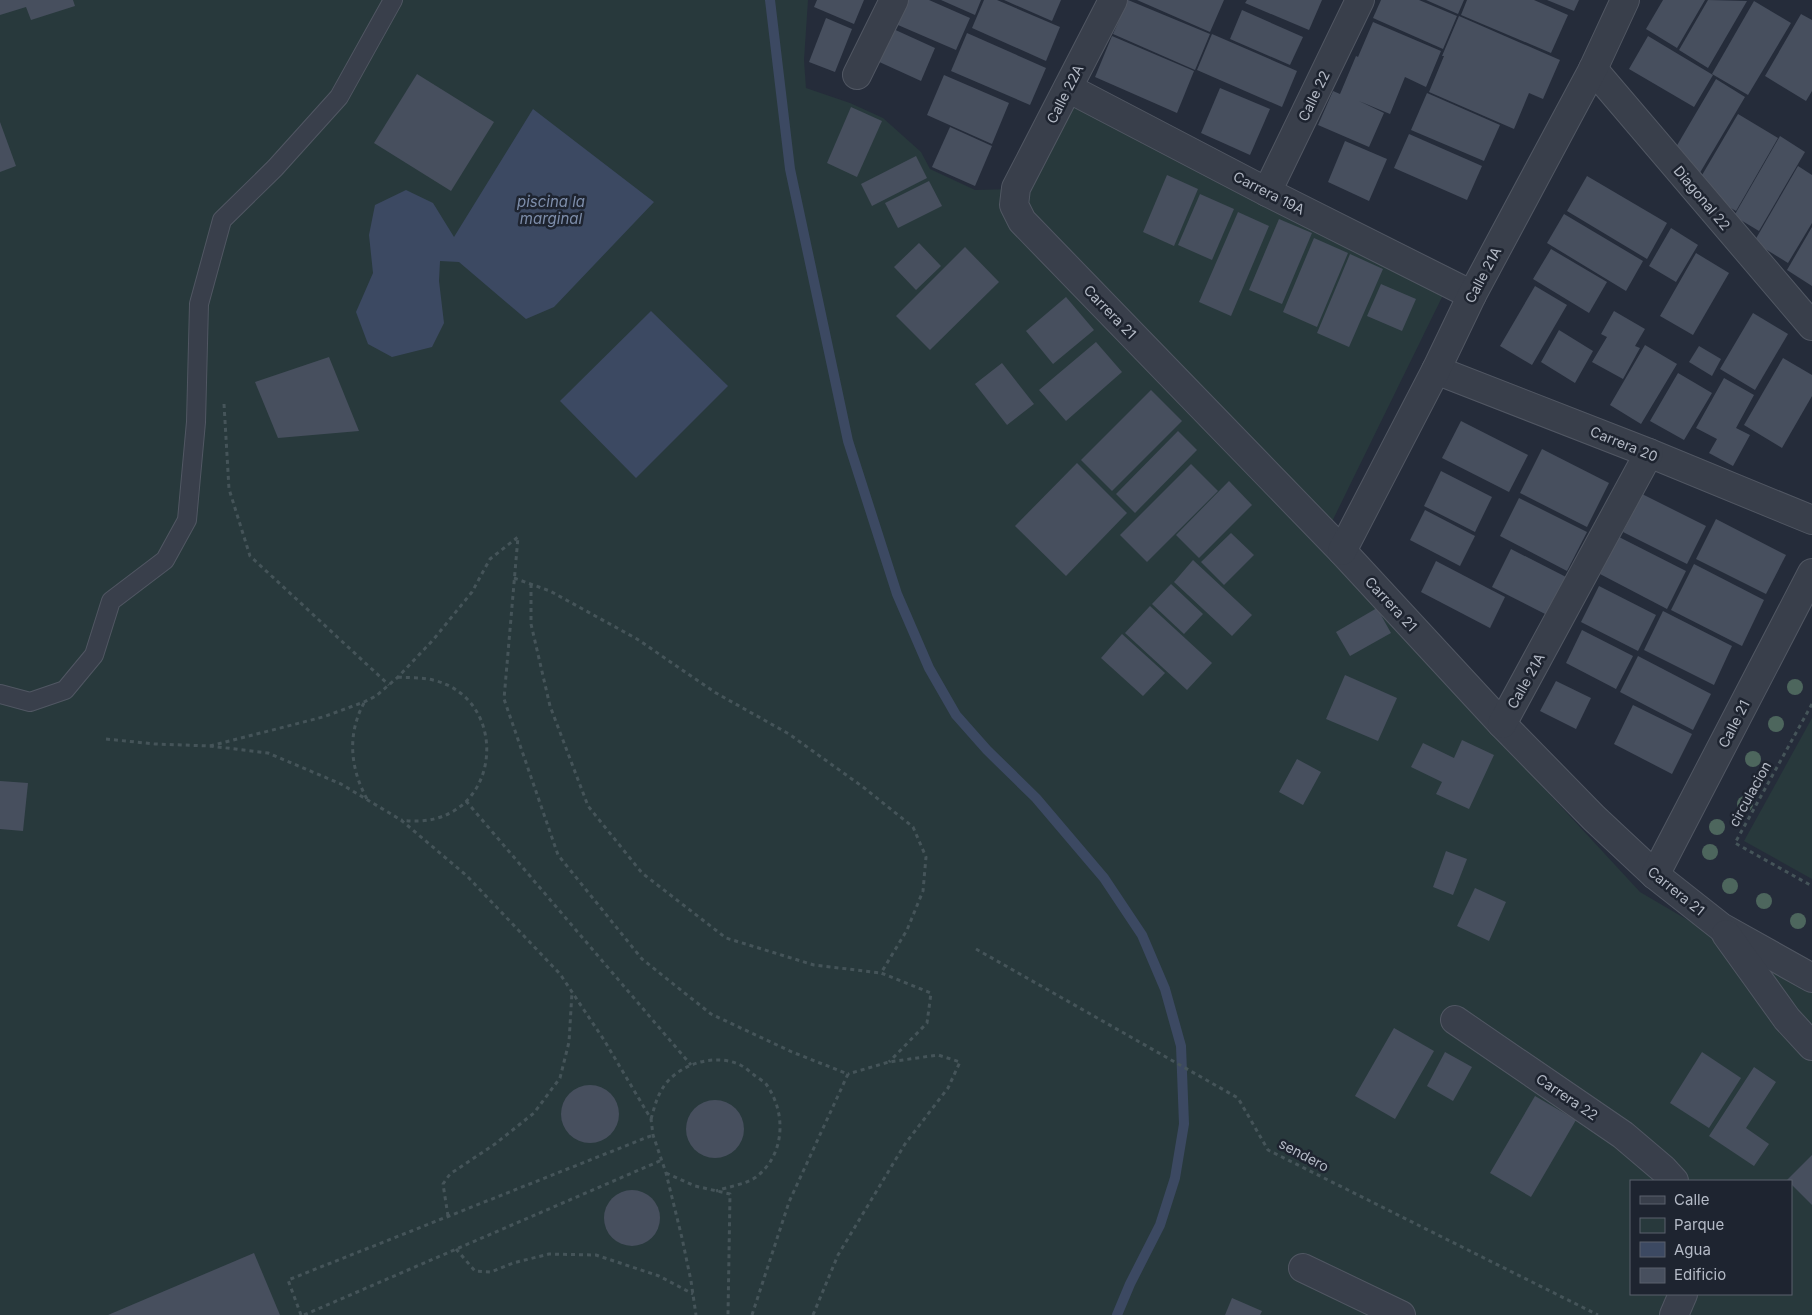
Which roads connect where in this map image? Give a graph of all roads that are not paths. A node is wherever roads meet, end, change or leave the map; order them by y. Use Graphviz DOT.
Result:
graph roads {
  1 [pos="392,0"];
  2 [pos="894,0"];
  3 [pos="1113,0"];
  4 [pos="1360,0"];
  5 [pos="1625,0"];
  6 [pos="1593,69"];
  7 [pos="858,75"];
  8 [pos="1068,88"];
  9 [pos="1016,188"];
  10 [pos="1267,192"];
  11 [pos="1472,294"];
  12 [pos="1812,326"];
  13 [pos="1436,370"];
  14 [pos="1649,453"];
  15 [pos="1812,520"];
  16 [pos="1342,551"];
  17 [pos="1812,573"];
  18 [pos="0,694"];
  19 [pos="1502,724"];
  20 [pos="1655,875"];
  21 [pos="1721,927"];
  22 [pos="1812,978"];
  23 [pos="1455,1020"];
  24 [pos="1812,1046"];
  25 [pos="1673,1180"];
  26 [pos="1303,1268"];
  27 [pos="1684,1295"];
  28 [pos="1401,1315"];
  29 [pos="1674,1315"];
  1 -- 18 [label="lane"];
  2 -- 7 [label="street"];
  3 -- 8 [label="street, Calle 22A"];
  4 -- 10 [label="street, Calle 22"];
  5 -- 6 [label="street, Calle 21A"];
  6 -- 11 [label="street, Calle 21A"];
  6 -- 12 [label="street, Diagonal 22"];
  8 -- 9 [label="street, Calle 22A"];
  8 -- 10 [label="street, Carrera 19A"];
  9 -- 16 [label="street, Carrera 21"];
  10 -- 11 [label="street, Carrera 19A"];
  11 -- 13 [label="street, Calle 21A"];
  13 -- 14 [label="street, Carrera 20"];
  13 -- 16 [label="street, Calle 21A"];
  14 -- 15 [label="street, Carrera 20"];
  14 -- 19 [label="street, Calle 21A"];
  16 -- 19 [label="street, Carrera 21"];
  17 -- 20 [label="street, Calle 21"];
  19 -- 20 [label="street, Carrera 21"];
  20 -- 21 [label="street, Carrera 21"];
  21 -- 22 [label="street, Carrera 21"];
  21 -- 24 [label="street"];
  23 -- 25 [label="street, Carrera 22"];
  26 -- 28 [label="street"];
  27 -- 29 [label="street"];
}
